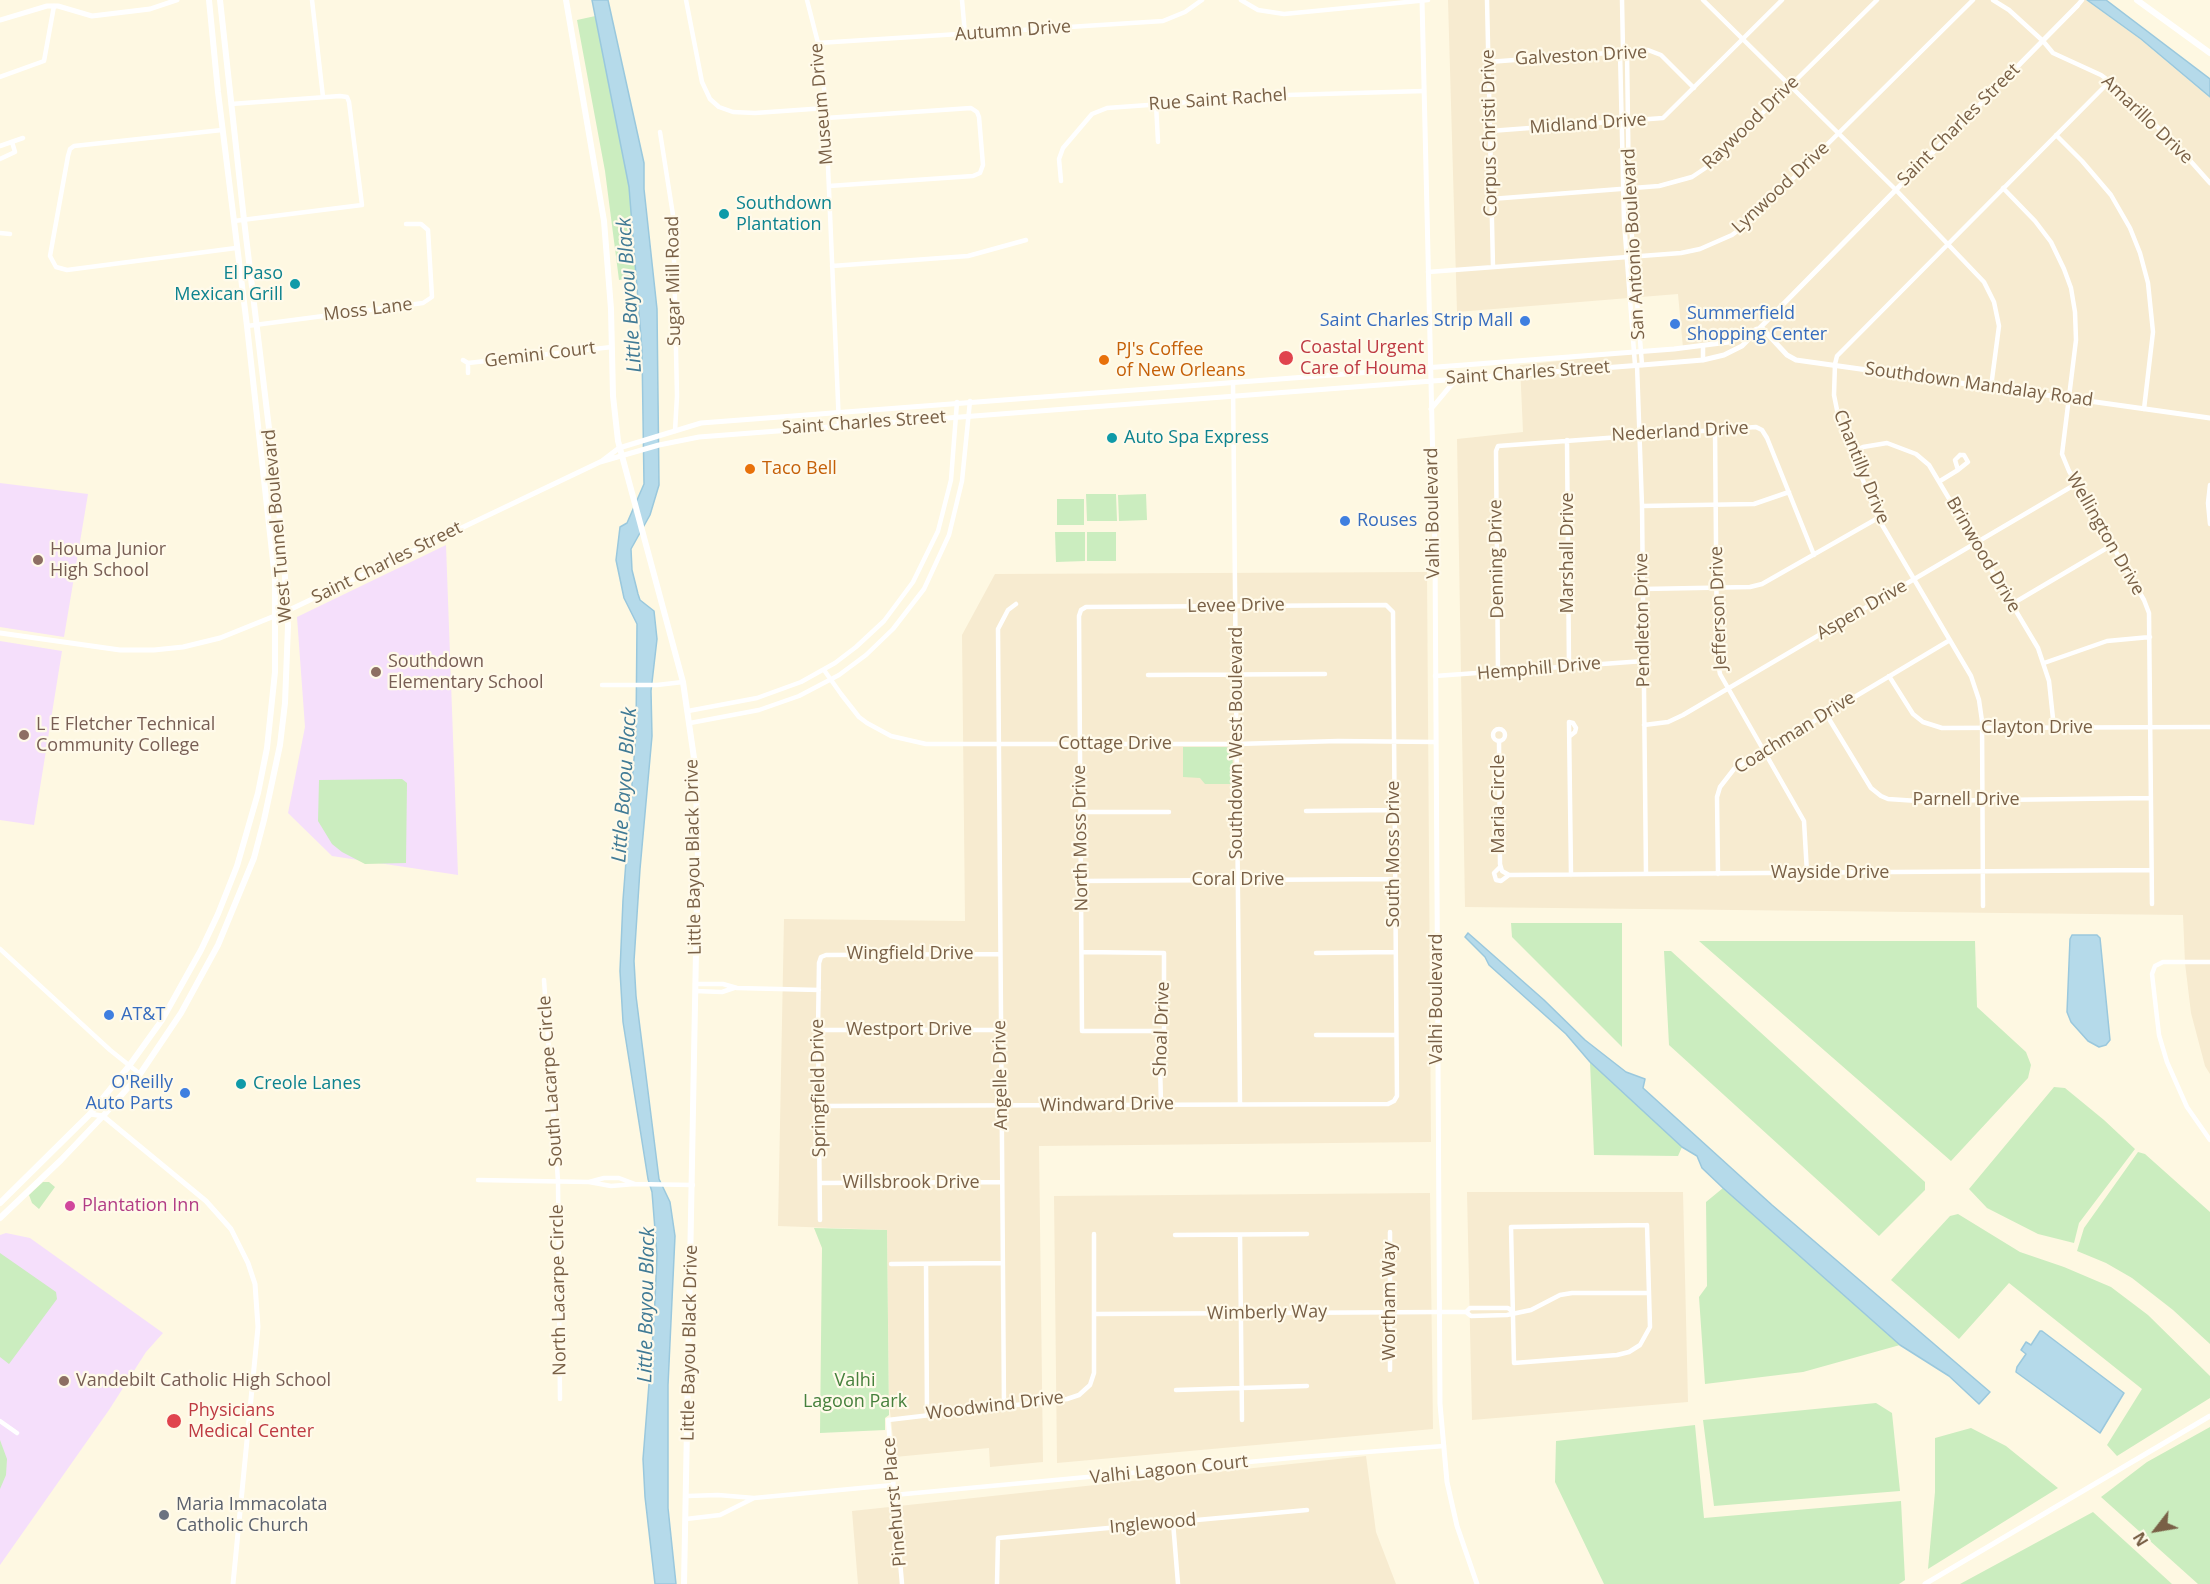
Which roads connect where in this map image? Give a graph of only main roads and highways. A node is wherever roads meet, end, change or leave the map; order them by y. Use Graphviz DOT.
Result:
graph roads {
  1 [pos="209,0"];
  2 [pos="220,0"];
  3 [pos="566,0"];
  4 [pos="2137,0"];
  5 [pos="2210,53"];
  6 [pos="29,1175"];
  7 [pos="22,1197"];
  8 [pos="0,1203"];
  9 [pos="0,1218"];
  10 [pos="684,1584"];
  1 -- 6 [label="main road, West Tunnel Boulevard"];
  2 -- 7 [label="main road, West Tunnel Boulevard"];
  3 -- 10 [label="main road, Little Bayou Black Drive"];
  4 -- 5 [label="main road"];
  6 -- 7 [label="main road"];
  6 -- 8 [label="main road, West Tunnel Boulevard"];
  7 -- 9 [label="main road, West Tunnel Boulevard"];
}
